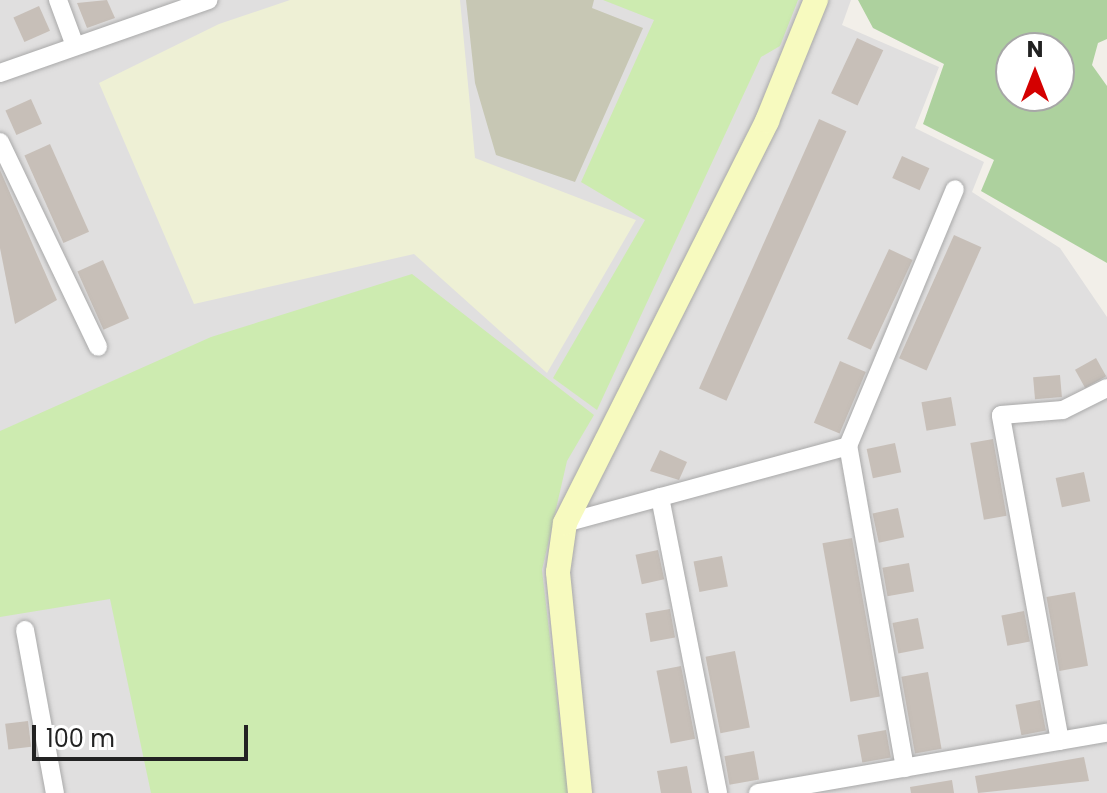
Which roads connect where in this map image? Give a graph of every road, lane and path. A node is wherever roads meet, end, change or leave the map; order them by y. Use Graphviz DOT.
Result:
graph roads {
  1 [pos="58,0"];
  2 [pos="209,0"];
  3 [pos="816,0"];
  4 [pos="75,46"];
  5 [pos="0,73"];
  6 [pos="0,142"];
  7 [pos="955,189"];
  8 [pos="98,347"];
  9 [pos="1107,388"];
  10 [pos="848,446"];
  11 [pos="660,497"];
  12 [pos="565,523"];
  13 [pos="25,630"];
  14 [pos="1107,733"];
  15 [pos="1060,741"];
  16 [pos="905,768"];
  17 [pos="55,793"];
  18 [pos="580,793"];
  19 [pos="718,793"];
  20 [pos="758,793"];
  1 -- 4 [label="street"];
  2 -- 4 [label="street"];
  3 -- 12 [label="main road"];
  4 -- 5 [label="street"];
  6 -- 8 [label="street"];
  7 -- 10 [label="street"];
  9 -- 15 [label="street"];
  10 -- 11 [label="street"];
  10 -- 16 [label="street"];
  11 -- 12 [label="street"];
  11 -- 19 [label="street"];
  12 -- 18 [label="main road"];
  13 -- 17 [label="street"];
  14 -- 15 [label="street"];
  15 -- 16 [label="street"];
  16 -- 20 [label="street"];
}
